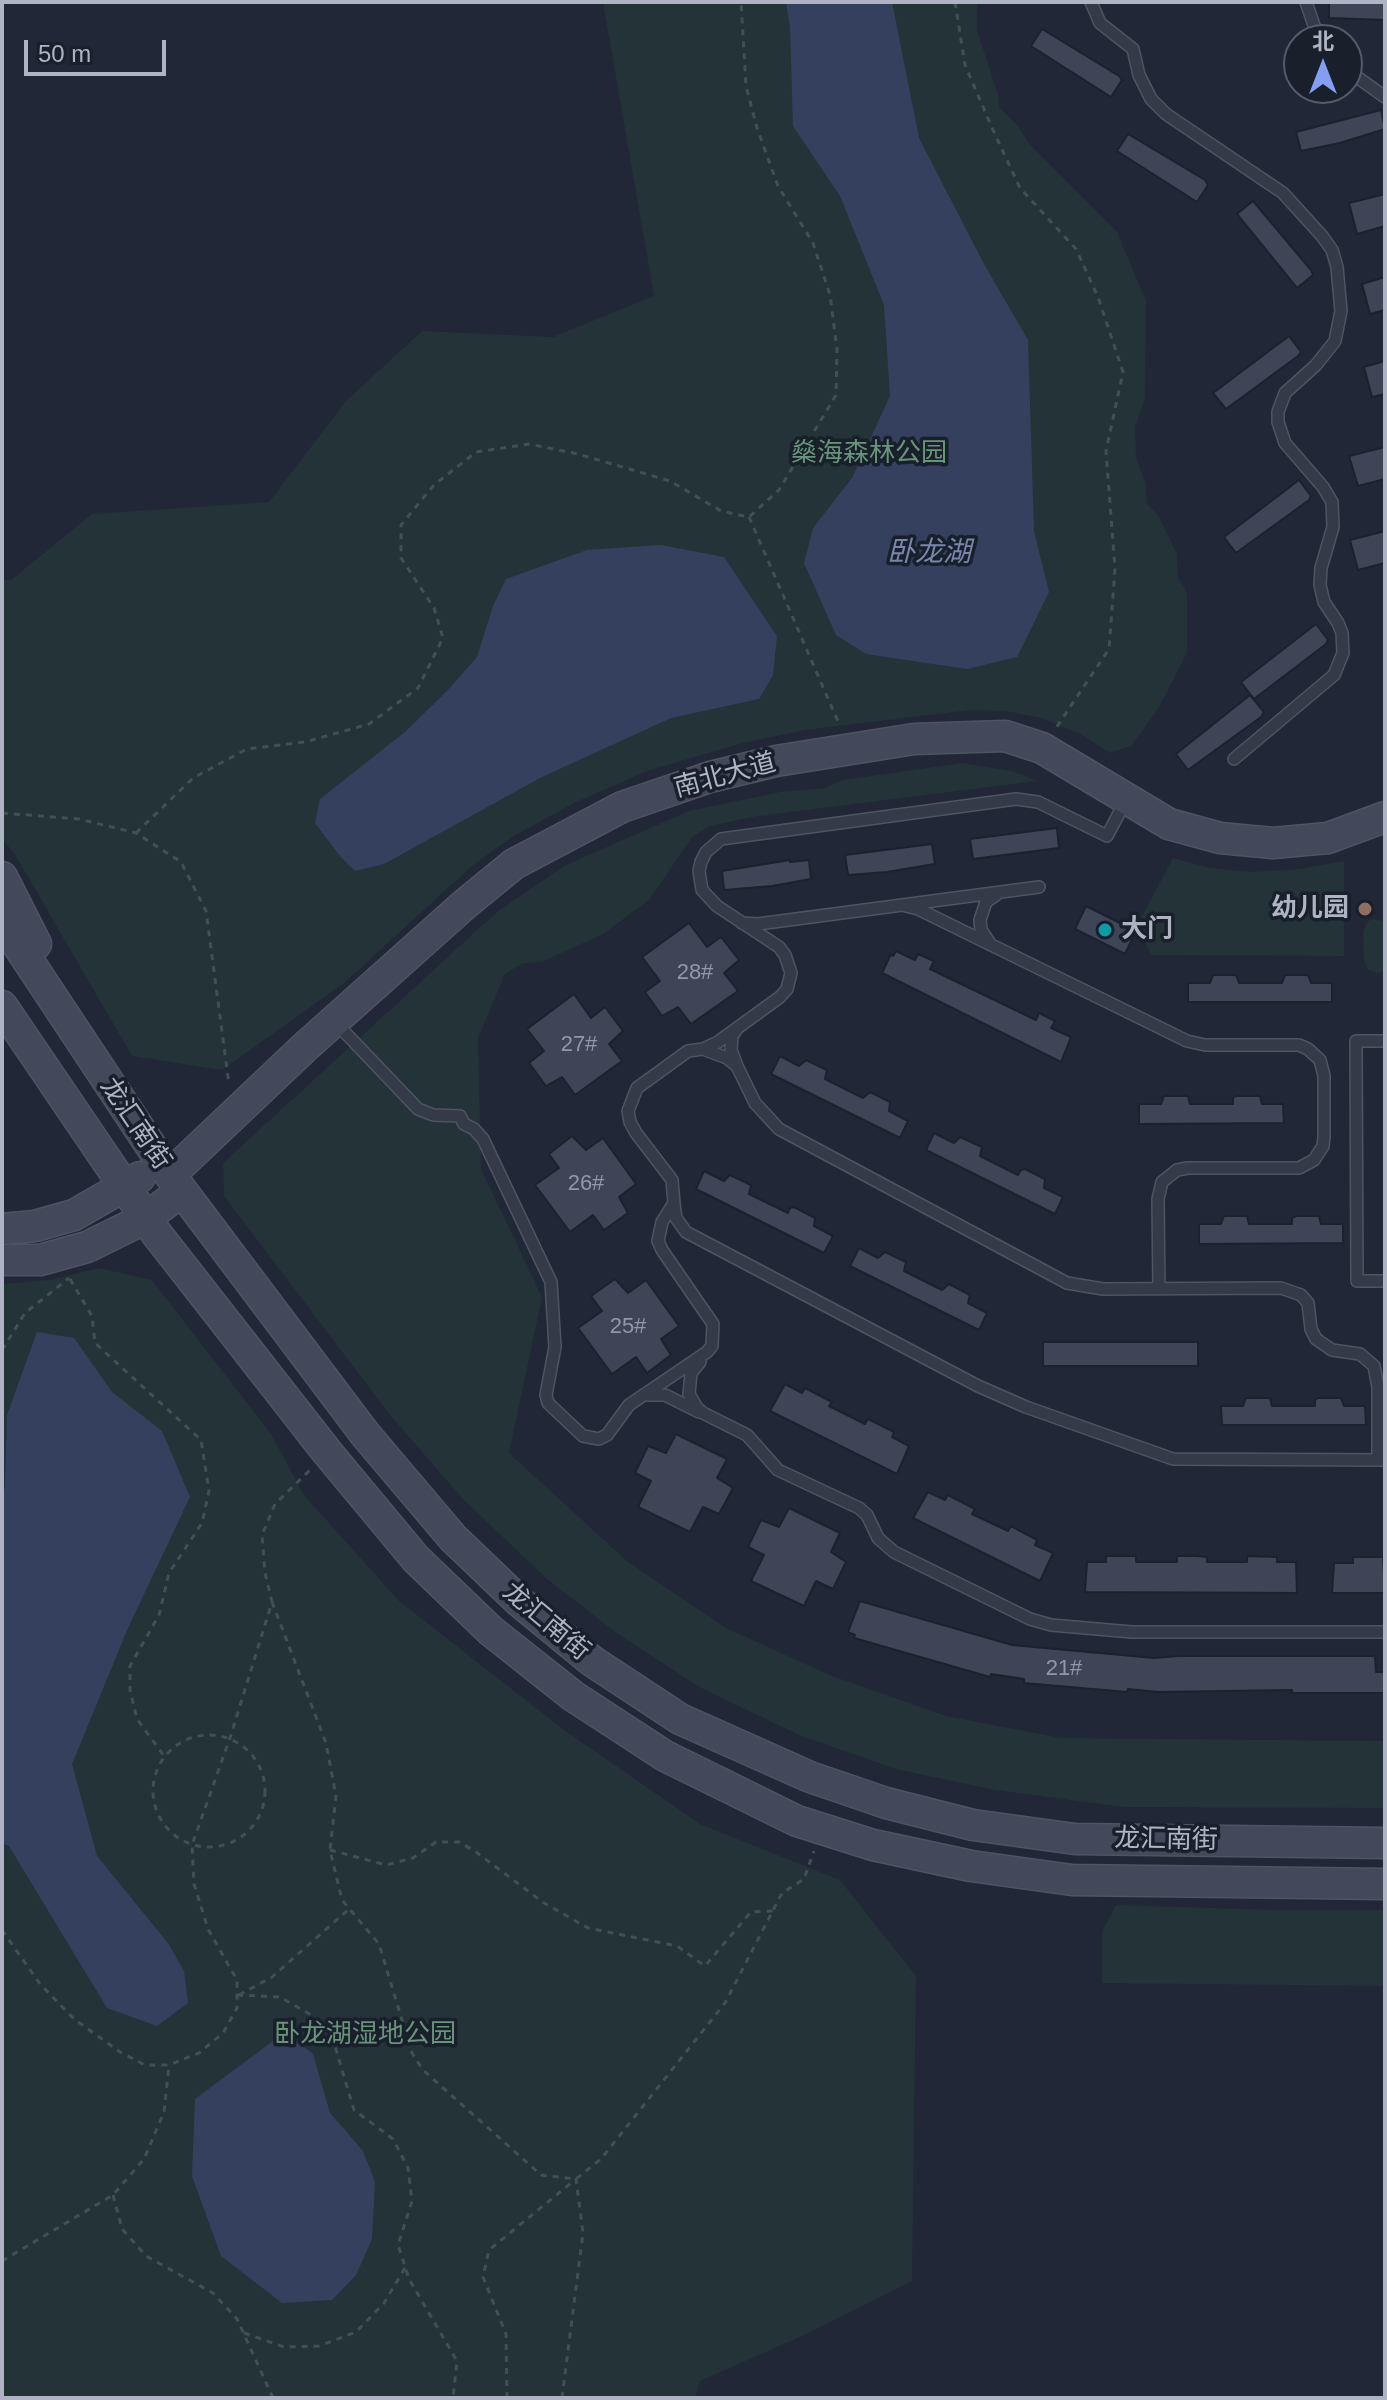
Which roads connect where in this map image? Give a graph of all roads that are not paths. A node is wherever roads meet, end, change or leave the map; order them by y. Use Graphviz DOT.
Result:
graph roads {
  1 [pos="1091,2"];
  2 [pos="1306,2"];
  3 [pos="1314,24"];
  4 [pos="1363,81"];
  5 [pos="1385,97"];
  6 [pos="1234,759"];
  7 [pos="1126,799"];
  8 [pos="1385,817"];
  9 [pos="2,877"];
  10 [pos="1039,887"];
  11 [pos="999,892"];
  12 [pos="902,905"];
  13 [pos="788,920"];
  14 [pos="2,921"];
  15 [pos="740,922"];
  16 [pos="991,945"];
  17 [pos="779,947"];
  18 [pos="2,1006"];
  19 [pos="335,1022"];
  20 [pos="737,1028"];
  21 [pos="1385,1041"];
  22 [pos="703,1049"];
  23 [pos="737,1066"];
  24 [pos="106,1081"];
  25 [pos="171,1176"];
  26 [pos="125,1187"];
  27 [pos="674,1203"];
  28 [pos="146,1218"];
  29 [pos="2,1229"];
  30 [pos="686,1232"];
  31 [pos="659,1237"];
  32 [pos="2,1260"];
  33 [pos="1385,1281"];
  34 [pos="1159,1289"];
  35 [pos="707,1352"];
  36 [pos="641,1397"];
  37 [pos="703,1413"];
  38 [pos="1382,1460"];
  39 [pos="1385,1632"];
  40 [pos="1385,1843"];
  41 [pos="1385,1884"];
  1 -- 6 [label="lane"];
  2 -- 3 [label="lane"];
  4 -- 5 [label="lane"];
  7 -- 8 [label="main road, 南北大道"];
  7 -- 15 [label="lane"];
  7 -- 19 [label="main road, 南北大道"];
  9 -- 24 [label="main road"];
  10 -- 11 [label="lane"];
  11 -- 12 [label="lane"];
  11 -- 16 [label="lane"];
  12 -- 13 [label="lane"];
  12 -- 16 [label="lane"];
  13 -- 15 [label="lane"];
  13 -- 17 [label="lane"];
  14 -- 24 [label="main road, 龙汇南街"];
  15 -- 17 [label="lane"];
  16 -- 34 [label="lane"];
  17 -- 20 [label="lane"];
  18 -- 26 [label="main road, 龙汇南街"];
  19 -- 25 [label="main road, 南北大道"];
  19 -- 36 [label="lane"];
  20 -- 22 [label="lane"];
  20 -- 23 [label="lane"];
  21 -- 33 [label="lane"];
  22 -- 23 [label="lane"];
  22 -- 27 [label="lane"];
  23 -- 34 [label="lane"];
  24 -- 25 [label="main road, 龙汇南街"];
  25 -- 26 [label="main road"];
  25 -- 28 [label="main road"];
  25 -- 40 [label="main road, 龙汇南街"];
  26 -- 28 [label="main road, 龙汇南街"];
  26 -- 29 [label="main road"];
  27 -- 30 [label="lane"];
  27 -- 31 [label="lane"];
  28 -- 32 [label="main road"];
  28 -- 41 [label="main road, 龙汇南街"];
  30 -- 31 [label="lane"];
  30 -- 38 [label="lane"];
  31 -- 35 [label="lane"];
  34 -- 38 [label="lane"];
  35 -- 36 [label="lane"];
  35 -- 37 [label="lane"];
  36 -- 37 [label="lane"];
  37 -- 39 [label="lane"];
}
